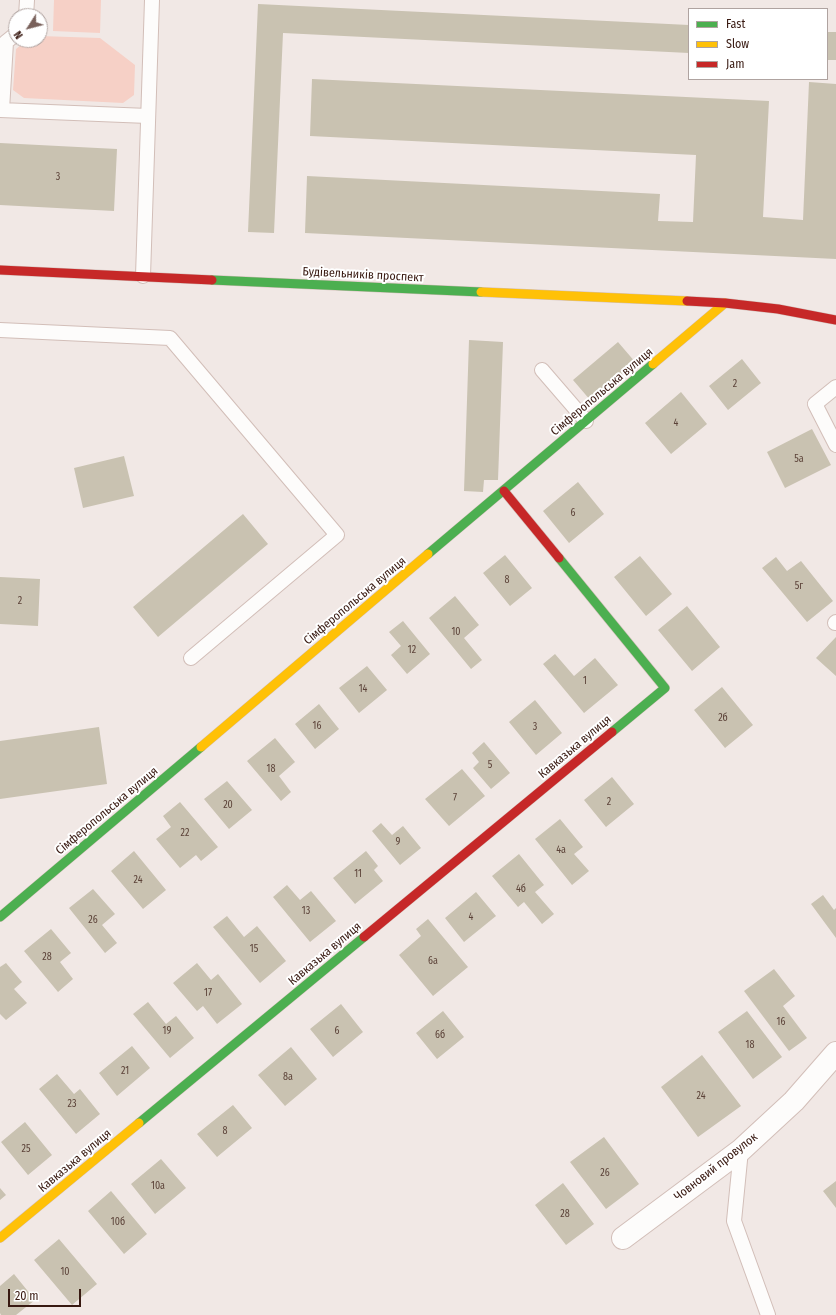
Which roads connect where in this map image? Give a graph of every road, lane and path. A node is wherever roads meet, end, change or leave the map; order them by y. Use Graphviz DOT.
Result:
graph roads {
  1 [pos="152,0"];
  2 [pos="8,40"];
  3 [pos="1,110"];
  4 [pos="148,116"];
  5 [pos="0,270"];
  6 [pos="143,276"];
  7 [pos="725,304"];
  8 [pos="836,320"];
  9 [pos="0,330"];
  10 [pos="542,370"];
  11 [pos="836,387"];
  12 [pos="586,421"];
  13 [pos="836,445"];
  14 [pos="504,491"];
  15 [pos="191,658"];
  16 [pos="0,917"];
  17 [pos="836,1053"];
  18 [pos="742,1150"];
  19 [pos="0,1238"];
  20 [pos="623,1238"];
  21 [pos="768,1315"];
  1 -- 4 [label="lane"];
  2 -- 3 [label="lane"];
  3 -- 4 [label="lane"];
  4 -- 6 [label="lane"];
  5 -- 6 [label="street, Будівельників проспект"];
  6 -- 7 [label="street, Будівельників проспект"];
  7 -- 8 [label="street"];
  7 -- 12 [label="street, Сімферопольська вулиця"];
  9 -- 15 [label="lane"];
  10 -- 12 [label="lane"];
  11 -- 13 [label="lane"];
  12 -- 14 [label="street, Сімферопольська вулиця"];
  14 -- 16 [label="street, Сімферопольська вулиця"];
  14 -- 19 [label="street, Кавказька вулиця"];
  17 -- 18 [label="street, Човновий провулок"];
  18 -- 20 [label="street, Човновий провулок"];
  18 -- 21 [label="lane"];
}
